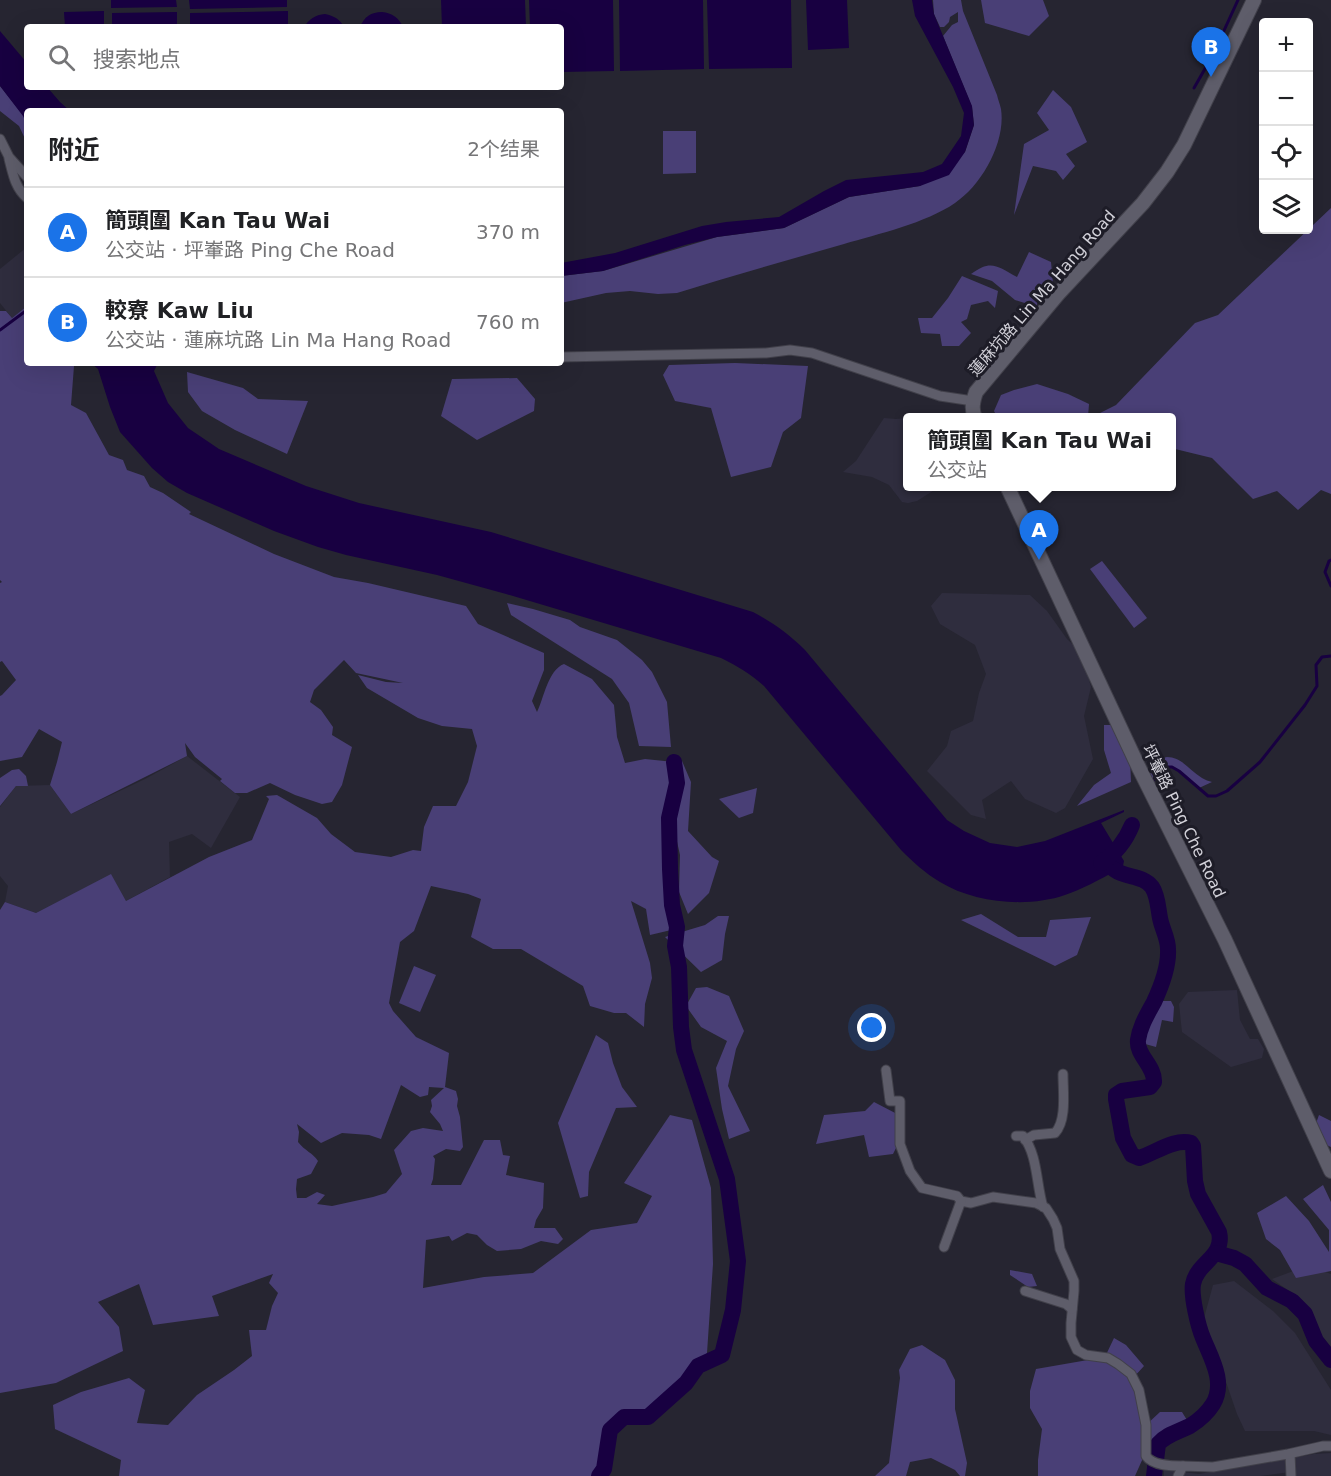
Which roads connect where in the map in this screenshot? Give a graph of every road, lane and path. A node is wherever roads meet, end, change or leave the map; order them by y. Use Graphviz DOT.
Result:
graph roads {
  1 [pos="1254,0"];
  2 [pos="0,139"];
  3 [pos="9,157"];
  4 [pos="24,174"];
  5 [pos="24,196"];
  6 [pos="564,357"];
  7 [pos="973,401"];
  8 [pos="973,413"];
  9 [pos="1008,491"];
  10 [pos="886,1070"];
  11 [pos="1063,1074"];
  12 [pos="1331,1171"];
  13 [pos="961,1201"];
  14 [pos="1042,1207"];
  15 [pos="944,1247"];
  16 [pos="1025,1291"];
  17 [pos="1072,1309"];
  18 [pos="1331,1446"];
  19 [pos="1290,1454"];
  20 [pos="1184,1466"];
  21 [pos="1178,1476"];
  22 [pos="1291,1476"];
  1 -- 7 [label="street, 蓮麻坑路 Lin Ma Hang Road"];
  2 -- 3 [label="street"];
  3 -- 4 [label="street"];
  3 -- 5 [label="street"];
  6 -- 7 [label="street, 蓮麻坑路 Lin Ma Hang Road"];
  7 -- 8 [label="street"];
  9 -- 12 [label="street, 坪輋路 Ping Che Road"];
  10 -- 13 [label="street"];
  11 -- 14 [label="street"];
  13 -- 14 [label="street"];
  13 -- 15 [label="street"];
  14 -- 17 [label="street"];
  16 -- 17 [label="street"];
  17 -- 20 [label="street"];
  18 -- 19 [label="street"];
  19 -- 20 [label="street"];
  19 -- 22 [label="street"];
  20 -- 21 [label="street"];
}
